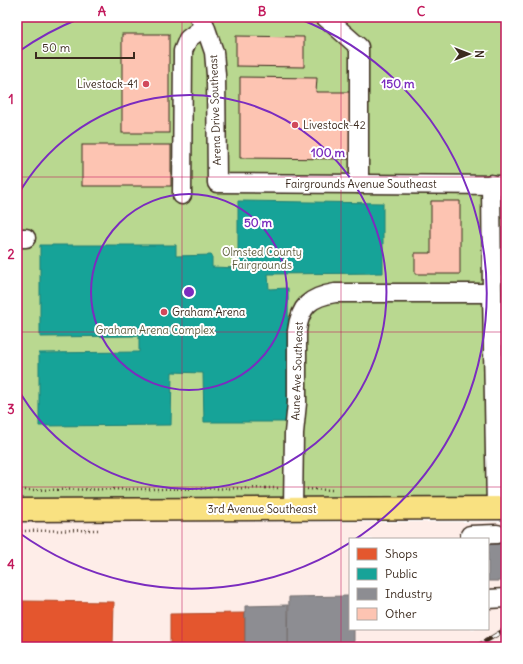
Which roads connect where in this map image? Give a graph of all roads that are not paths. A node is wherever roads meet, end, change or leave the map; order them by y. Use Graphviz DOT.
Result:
graph roads {
  1 [pos="325,17"];
  2 [pos="202,22"];
  3 [pos="217,183"];
  4 [pos="359,184"];
  5 [pos="499,185"];
  6 [pos="182,195"];
  7 [pos="492,293"];
  8 [pos="294,498"];
  9 [pos="501,508"];
  10 [pos="17,510"];
  11 [pos="497,534"];
  12 [pos="470,538"];
  13 [pos="506,598"];
  14 [pos="489,599"];
  1 -- 4 [label="street"];
  2 -- 3 [label="street, Arena Drive Southeast"];
  2 -- 6 [label="street"];
  3 -- 4 [label="street, Fairgrounds Avenue Southeast"];
  4 -- 5 [label="street, Fairgrounds Avenue Southeast"];
  5 -- 7 [label="street"];
  7 -- 8 [label="street, Aune Ave Southeast"];
  7 -- 9 [label="street"];
  8 -- 9 [label="main road, 3rd Avenue Southeast"];
  8 -- 10 [label="main road, 3rd Avenue Southeast"];
  11 -- 12 [label="street"];
  13 -- 14 [label="street"];
}
